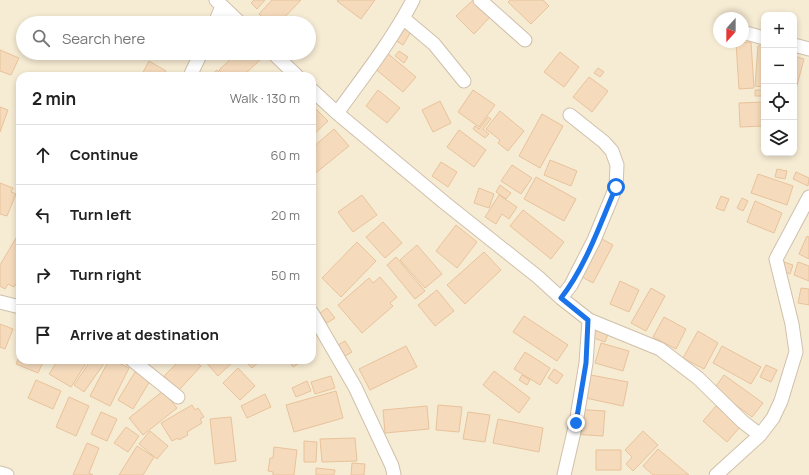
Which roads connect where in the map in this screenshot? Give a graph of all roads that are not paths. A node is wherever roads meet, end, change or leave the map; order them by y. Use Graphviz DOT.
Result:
graph roads {
  1 [pos="413,0"];
  2 [pos="480,0"];
  3 [pos="219,3"];
  4 [pos="216,16"];
  5 [pos="233,16"];
  6 [pos="403,18"];
  7 [pos="749,35"];
  8 [pos="761,37"];
  9 [pos="525,40"];
  10 [pos="797,46"];
  11 [pos="809,49"];
  12 [pos="198,60"];
  13 [pos="280,60"];
  14 [pos="192,72"];
  15 [pos="293,72"];
  16 [pos="464,81"];
  17 [pos="316,94"];
  18 [pos="337,113"];
  19 [pos="570,115"];
  20 [pos="809,197"];
  21 [pos="561,298"];
  22 [pos="0,302"];
  23 [pos="16,306"];
  24 [pos="316,320"];
  25 [pos="588,320"];
  26 [pos="137,364"];
  27 [pos="178,396"];
  28 [pos="760,435"];
  29 [pos="0,473"];
  30 [pos="6,475"];
  31 [pos="394,475"];
  32 [pos="564,475"];
  33 [pos="716,475"];
  1 -- 6 [label="street"];
  2 -- 9 [label="street"];
  3 -- 4 [label="street"];
  3 -- 5 [label="street"];
  6 -- 16 [label="street"];
  6 -- 18 [label="street"];
  7 -- 8 [label="street"];
  10 -- 11 [label="street"];
  12 -- 14 [label="street"];
  13 -- 15 [label="street"];
  17 -- 18 [label="street"];
  18 -- 21 [label="street"];
  19 -- 21 [label="street"];
  20 -- 28 [label="street"];
  21 -- 25 [label="street"];
  22 -- 23 [label="street"];
  24 -- 31 [label="street"];
  25 -- 28 [label="street"];
  25 -- 32 [label="street"];
  26 -- 27 [label="street"];
  28 -- 33 [label="street"];
  29 -- 30 [label="street"];
}
